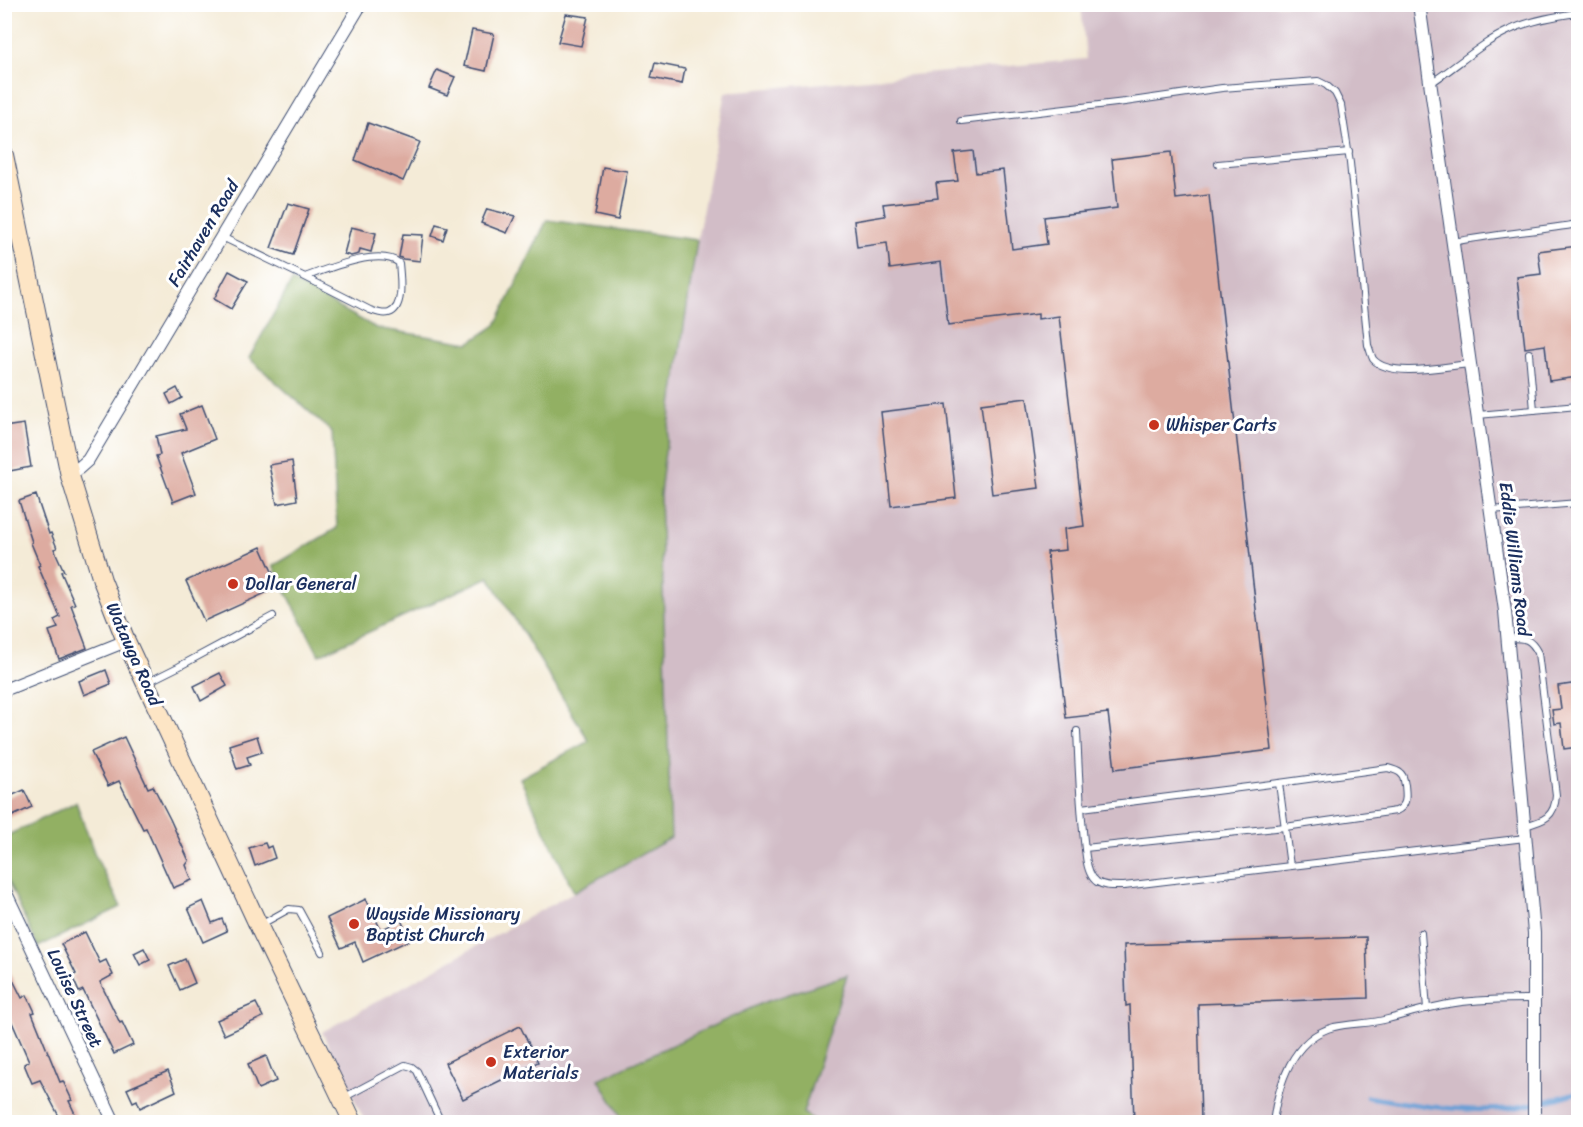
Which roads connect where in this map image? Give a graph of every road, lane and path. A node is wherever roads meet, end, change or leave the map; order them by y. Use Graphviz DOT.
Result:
graph roads {
  1 [pos="361,4"];
  2 [pos="1419,4"];
  3 [pos="1578,13"];
  4 [pos="1431,83"];
  5 [pos="961,121"];
  6 [pos="1348,152"];
  7 [pos="4,154"];
  8 [pos="1218,164"];
  9 [pos="7,180"];
  10 [pos="1578,224"];
  11 [pos="222,237"];
  12 [pos="1453,242"];
  13 [pos="305,277"];
  14 [pos="1529,353"];
  15 [pos="1470,363"];
  16 [pos="1578,406"];
  17 [pos="1534,410"];
  18 [pos="1477,415"];
  19 [pos="70,476"];
  20 [pos="1578,503"];
  21 [pos="1490,510"];
  22 [pos="273,616"];
  23 [pos="1507,638"];
  24 [pos="126,641"];
  25 [pos="146,683"];
  26 [pos="4,690"];
  27 [pos="1077,731"];
  28 [pos="1279,783"];
  29 [pos="1082,808"];
  30 [pos="1285,827"];
  31 [pos="1524,832"];
  32 [pos="1085,848"];
  33 [pos="1290,866"];
  34 [pos="4,889"];
  35 [pos="258,925"];
  36 [pos="1421,933"];
  37 [pos="322,952"];
  38 [pos="1534,999"];
  39 [pos="1427,1009"];
  40 [pos="341,1098"];
  41 [pos="439,1118"];
  42 [pos="114,1122"];
  43 [pos="353,1122"];
  44 [pos="1273,1122"];
  45 [pos="1534,1122"];
  1 -- 11 [label="street, Fairhaven Road"];
  2 -- 4 [label="street, Eddie Williams Road"];
  3 -- 4 [label="lane"];
  4 -- 12 [label="street, Eddie Williams Road"];
  5 -- 6 [label="lane"];
  6 -- 8 [label="lane"];
  6 -- 15 [label="lane"];
  7 -- 9 [label="main road, Watauga Road"];
  9 -- 19 [label="main road, Watauga Road"];
  10 -- 12 [label="lane"];
  11 -- 13 [label="lane"];
  11 -- 19 [label="street, Fairhaven Road"];
  12 -- 15 [label="street, Eddie Williams Road"];
  13 -- 13 [label="lane"];
  14 -- 17 [label="lane"];
  15 -- 18 [label="street, Eddie Williams Road"];
  16 -- 17 [label="lane"];
  17 -- 18 [label="lane"];
  18 -- 21 [label="street, Eddie Williams Road"];
  19 -- 24 [label="main road, Watauga Road"];
  20 -- 21 [label="lane"];
  21 -- 23 [label="street, Eddie Williams Road"];
  22 -- 25 [label="lane"];
  23 -- 31 [label="street, Eddie Williams Road"];
  23 -- 31 [label="lane"];
  24 -- 25 [label="main road, Watauga Road"];
  24 -- 26 [label="street"];
  25 -- 35 [label="main road, Watauga Road"];
  27 -- 29 [label="lane"];
  28 -- 29 [label="lane"];
  28 -- 30 [label="lane"];
  28 -- 30 [label="lane"];
  29 -- 32 [label="lane"];
  30 -- 32 [label="lane"];
  30 -- 33 [label="lane"];
  31 -- 33 [label="lane"];
  31 -- 38 [label="street, Eddie Williams Road"];
  32 -- 33 [label="lane"];
  34 -- 42 [label="street, Louise Street"];
  35 -- 37 [label="lane"];
  35 -- 40 [label="main road, Watauga Road"];
  36 -- 39 [label="lane"];
  38 -- 39 [label="lane"];
  38 -- 45 [label="street, Eddie Williams Road"];
  39 -- 44 [label="lane"];
  40 -- 41 [label="lane"];
  40 -- 43 [label="main road, Watauga Road"];
}
